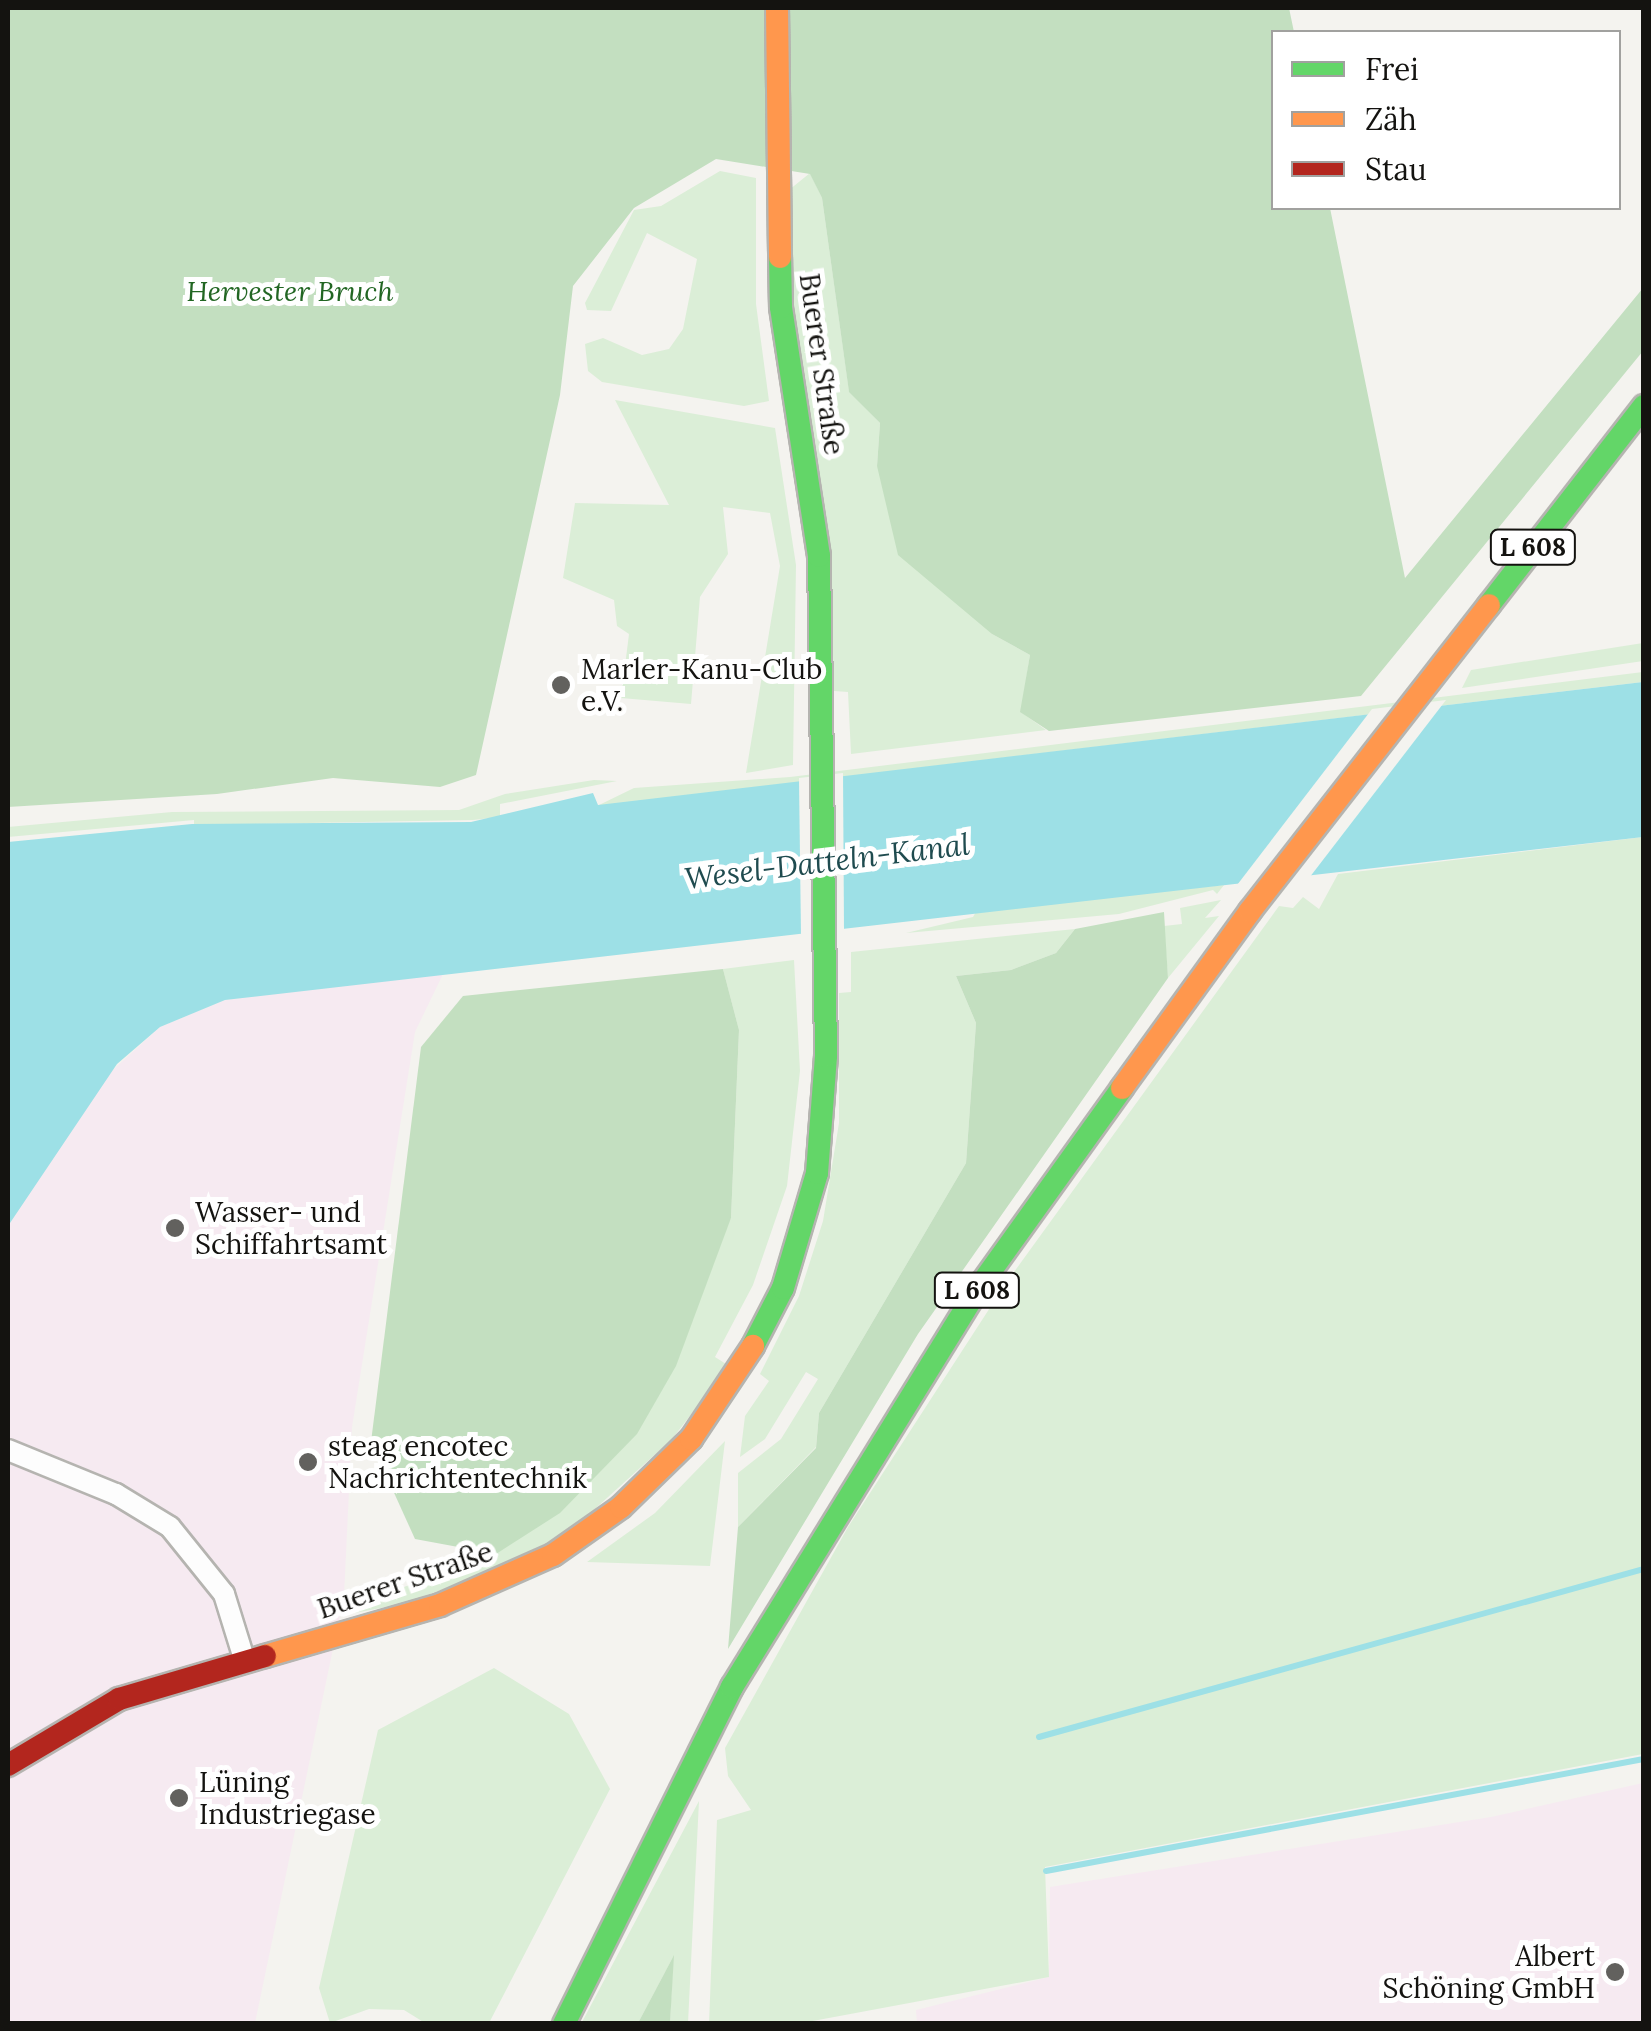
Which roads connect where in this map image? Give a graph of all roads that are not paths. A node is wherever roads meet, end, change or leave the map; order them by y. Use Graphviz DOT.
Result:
graph roads {
  1 [pos="777,8"];
  2 [pos="1644,406"];
  3 [pos="8,1450"];
  4 [pos="244,1662"];
  5 [pos="8,1766"];
  6 [pos="564,2024"];
  1 -- 4 [label="street, Buerer Straße"];
  2 -- 6 [label="street, L 608"];
  3 -- 4 [label="street"];
  4 -- 5 [label="street, Buerer Straße"];
}
